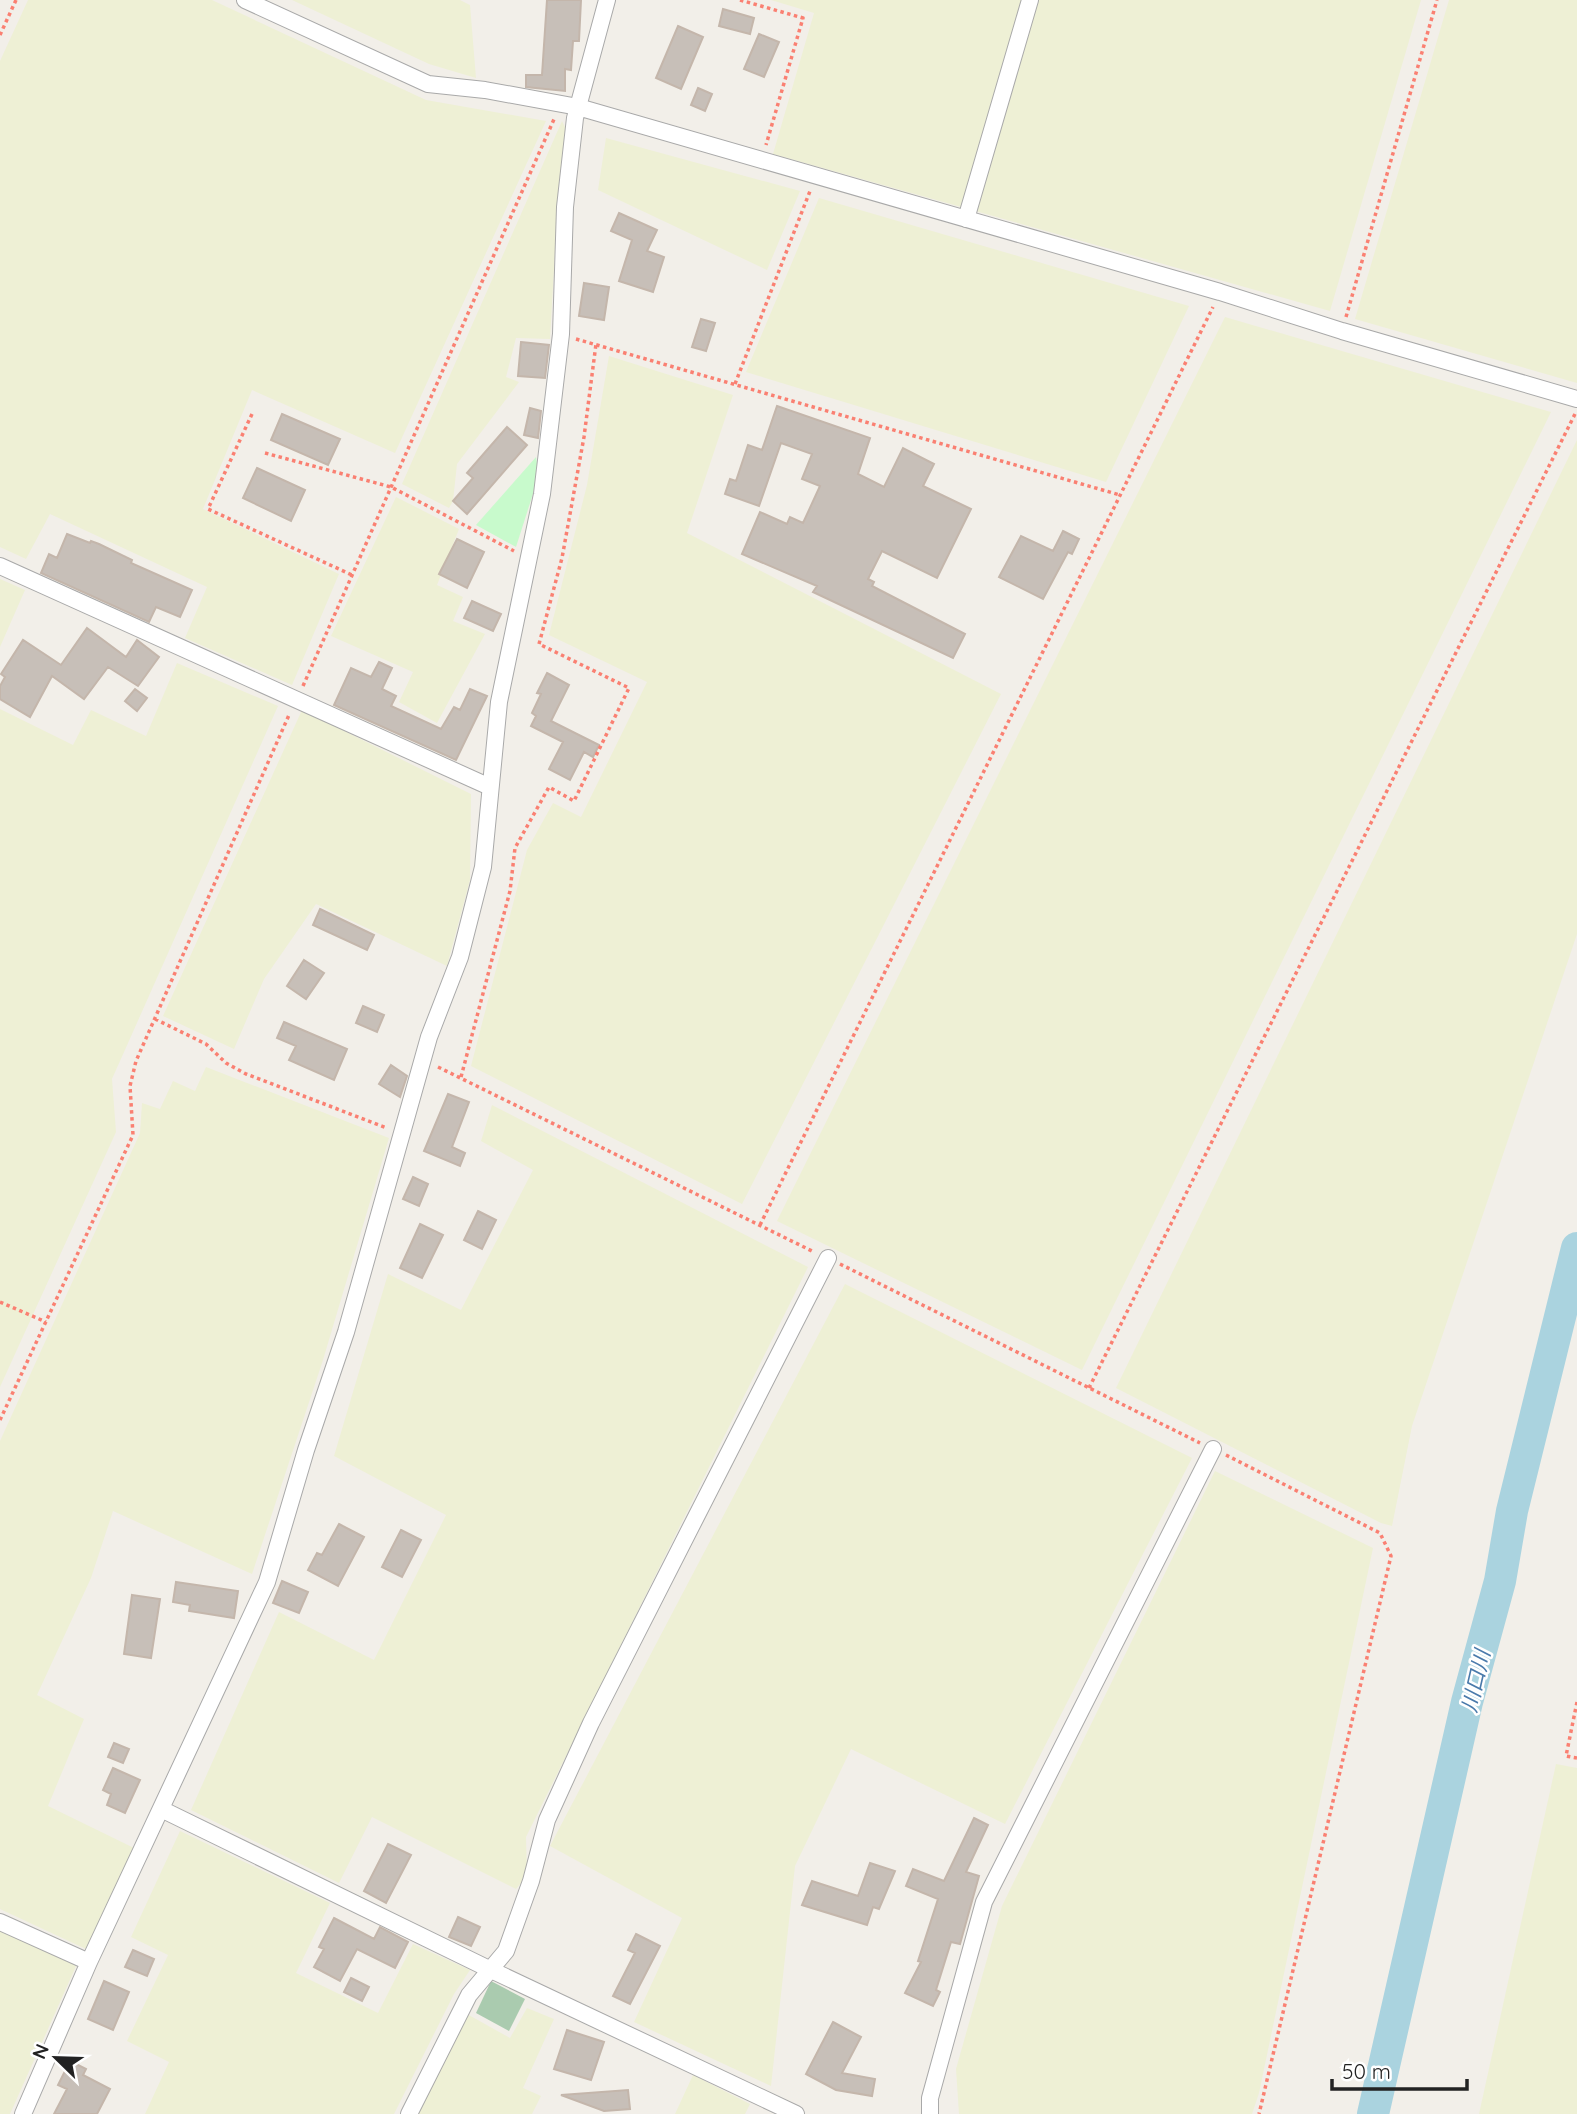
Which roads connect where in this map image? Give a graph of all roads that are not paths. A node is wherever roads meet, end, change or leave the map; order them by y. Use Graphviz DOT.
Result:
graph roads {
  1 [pos="245,0"];
  2 [pos="607,0"];
  3 [pos="1030,0"];
  4 [pos="578,107"];
  5 [pos="966,219"];
  6 [pos="1577,399"];
  7 [pos="0,566"];
  8 [pos="490,787"];
  9 [pos="828,1258"];
  10 [pos="1213,1449"];
  11 [pos="161,1809"];
  12 [pos="0,1922"];
  13 [pos="89,1962"];
  14 [pos="489,1969"];
  15 [pos="23,2114"];
  16 [pos="409,2114"];
  17 [pos="796,2114"];
  18 [pos="930,2114"];
  1 -- 4 [label="street"];
  2 -- 4 [label="street"];
  3 -- 5 [label="street"];
  4 -- 5 [label="street"];
  4 -- 8 [label="street"];
  5 -- 6 [label="street"];
  7 -- 8 [label="street"];
  8 -- 11 [label="street"];
  9 -- 14 [label="street"];
  10 -- 18 [label="street"];
  11 -- 13 [label="street"];
  11 -- 14 [label="street"];
  12 -- 13 [label="street"];
  13 -- 15 [label="street"];
  14 -- 16 [label="street"];
  14 -- 17 [label="street"];
}
